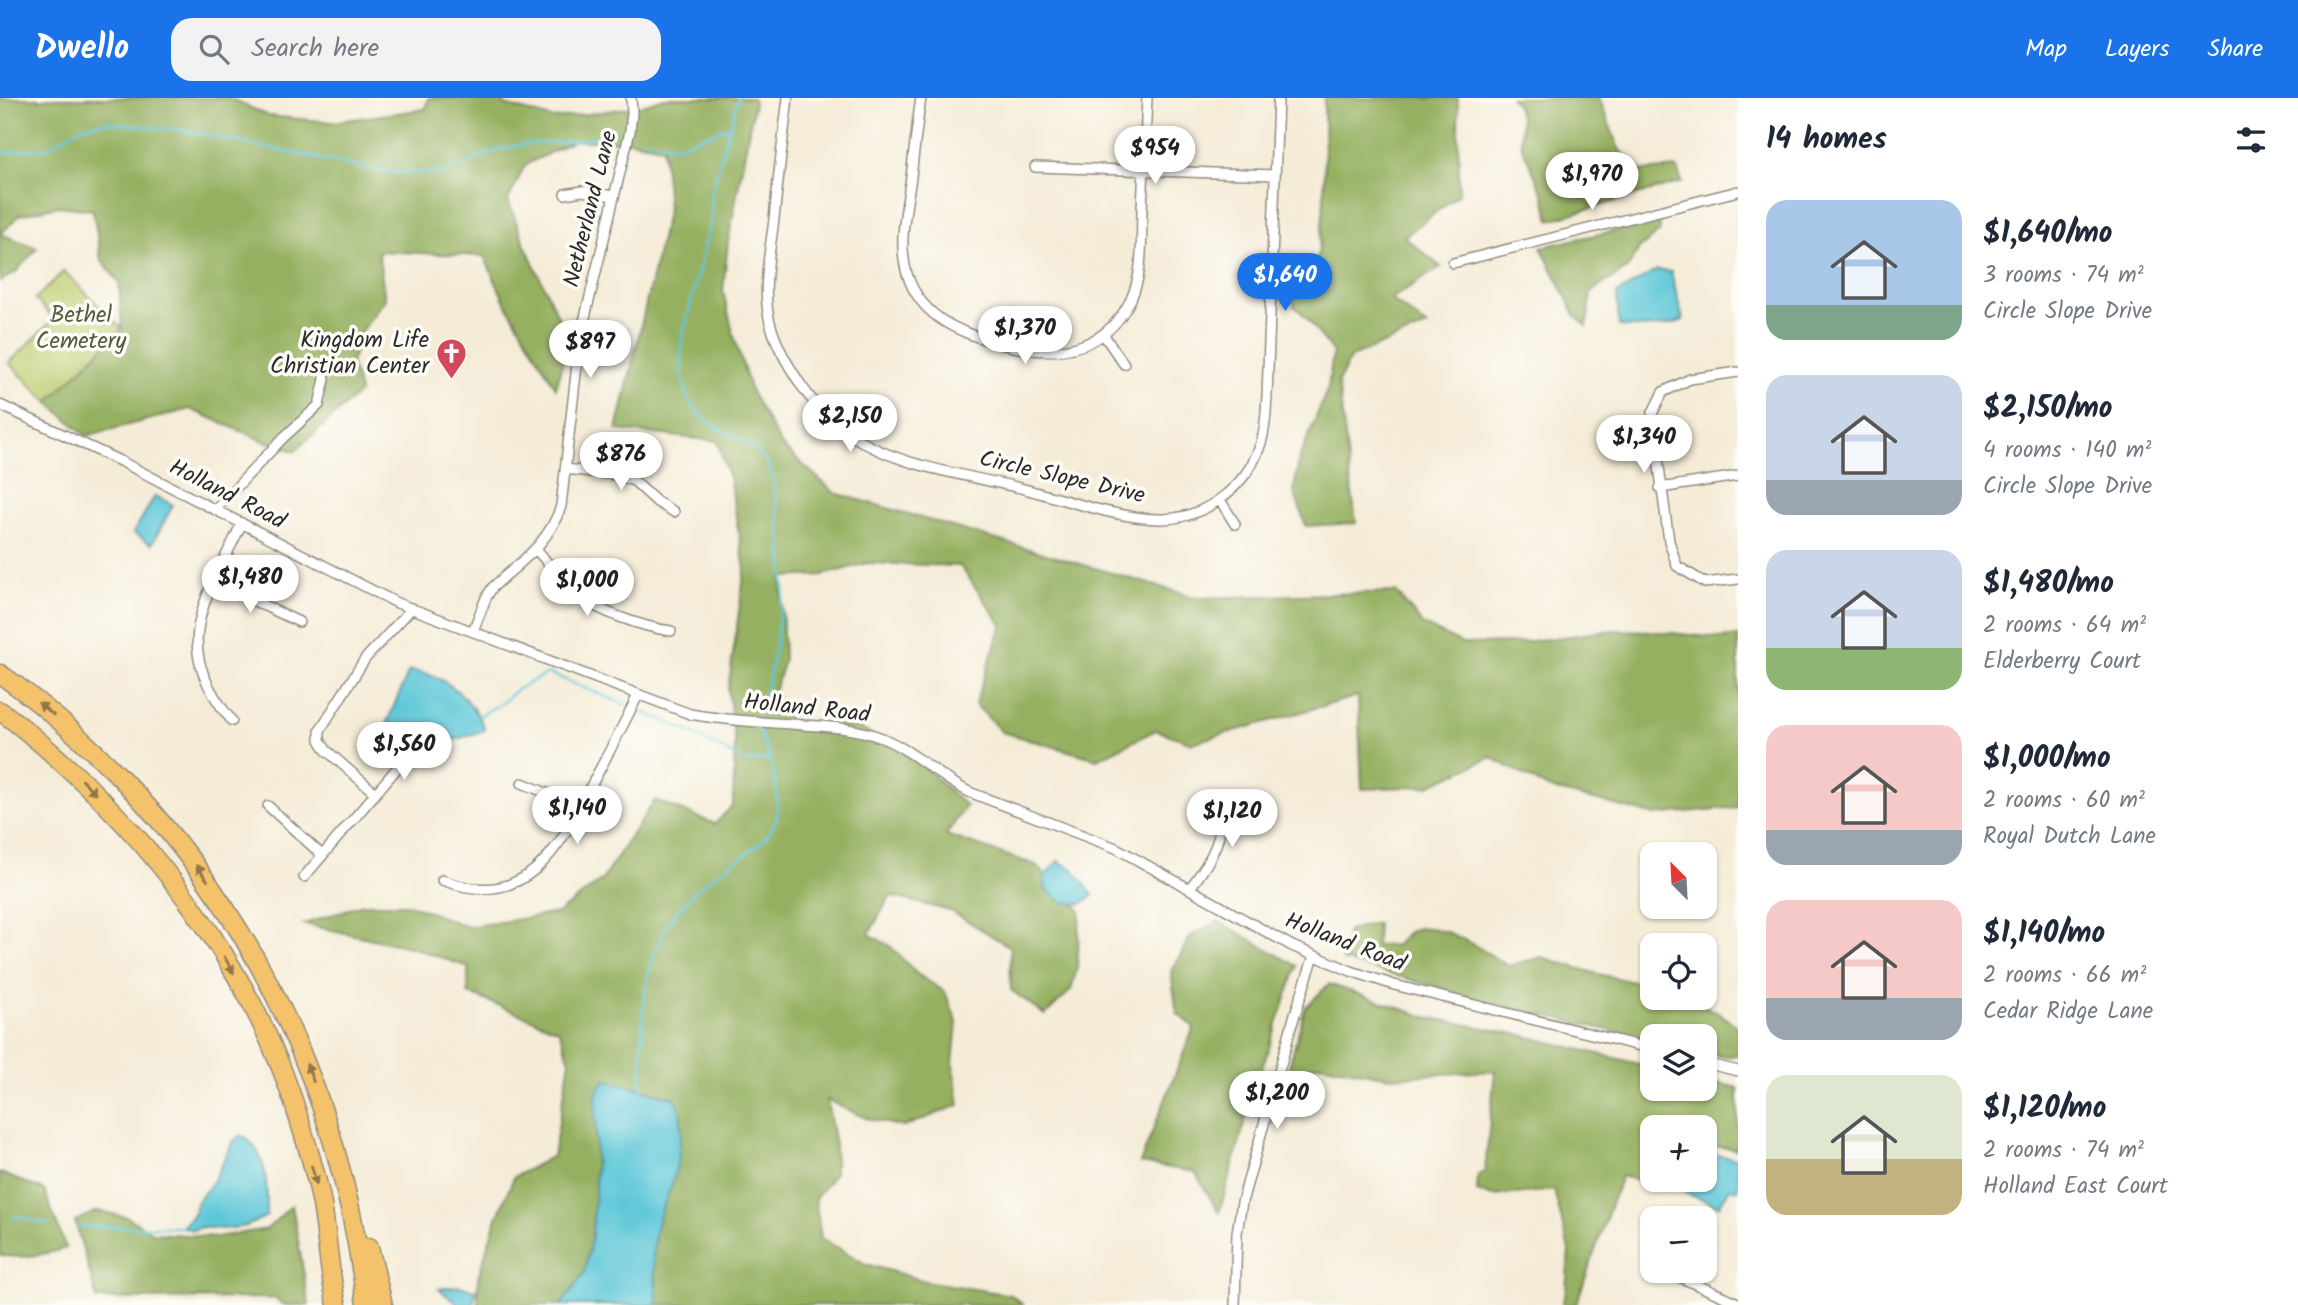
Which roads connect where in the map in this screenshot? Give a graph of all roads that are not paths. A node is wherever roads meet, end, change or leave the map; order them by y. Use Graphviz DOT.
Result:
graph roads {
  1 [pos="631,98"];
  2 [pos="788,98"];
  3 [pos="921,98"];
  4 [pos="1147,98"];
  5 [pos="1278,98"];
  6 [pos="1035,167"];
  7 [pos="1144,170"];
  8 [pos="1275,175"];
  9 [pos="1738,191"];
  10 [pos="565,194"];
  11 [pos="613,196"];
  12 [pos="1453,263"];
  13 [pos="1103,334"];
  14 [pos="1124,364"];
  15 [pos="323,366"];
  16 [pos="1738,372"];
  17 [pos="0,405"];
  18 [pos="566,469"];
  19 [pos="1738,476"];
  20 [pos="1661,488"];
  21 [pos="1220,500"];
  22 [pos="215,510"];
  23 [pos="674,512"];
  24 [pos="242,523"];
  25 [pos="1235,524"];
  26 [pos="536,549"];
  27 [pos="1738,579"];
  28 [pos="215,582"];
  29 [pos="412,608"];
  30 [pos="299,622"];
  31 [pos="473,631"];
  32 [pos="671,631"];
  33 [pos="0,674"];
  34 [pos="638,695"];
  35 [pos="0,711"];
  36 [pos="232,721"];
  37 [pos="410,753"];
  38 [pos="522,783"];
  39 [pos="376,793"];
  40 [pos="1221,795"];
  41 [pos="268,806"];
  42 [pos="581,807"];
  43 [pos="322,855"];
  44 [pos="304,877"];
  45 [pos="442,880"];
  46 [pos="1189,888"];
  47 [pos="1314,956"];
  48 [pos="1640,1046"];
  49 [pos="1717,1066"];
  50 [pos="1738,1071"];
  51 [pos="321,1102"];
  52 [pos="1693,1283"];
  53 [pos="335,1302"];
  54 [pos="1738,1303"];
  55 [pos="366,1305"];
  56 [pos="383,1305"];
  57 [pos="1235,1305"];
  1 -- 11 [label="street, Netherland Lane"];
  2 -- 21 [label="street, Circle Slope Drive"];
  3 -- 13 [label="street"];
  4 -- 7 [label="street"];
  5 -- 8 [label="street, Circle Slope Drive"];
  6 -- 7 [label="street"];
  7 -- 8 [label="street"];
  7 -- 13 [label="street"];
  8 -- 21 [label="street, Circle Slope Drive"];
  9 -- 12 [label="street"];
  10 -- 11 [label="street"];
  11 -- 18 [label="street, Netherland Lane"];
  13 -- 14 [label="street"];
  15 -- 22 [label="street"];
  16 -- 20 [label="street"];
  17 -- 22 [label="street, Holland Road"];
  18 -- 23 [label="street"];
  18 -- 26 [label="street, Netherland Lane"];
  19 -- 20 [label="street"];
  20 -- 27 [label="street"];
  21 -- 25 [label="street"];
  22 -- 24 [label="street, Holland Road"];
  24 -- 28 [label="street"];
  24 -- 29 [label="street, Holland Road"];
  26 -- 31 [label="street, Netherland Lane"];
  26 -- 32 [label="street"];
  28 -- 30 [label="street"];
  28 -- 36 [label="street"];
  29 -- 31 [label="street, Holland Road"];
  29 -- 39 [label="street"];
  31 -- 34 [label="street, Holland Road"];
  51 -- 33 [label="highway, one-way"];
  34 -- 42 [label="street"];
  34 -- 46 [label="street, Holland Road"];
  35 -- 53 [label="highway, one-way"];
  37 -- 39 [label="street"];
  38 -- 42 [label="street"];
  39 -- 43 [label="street"];
  40 -- 46 [label="street"];
  41 -- 43 [label="street"];
  42 -- 45 [label="street"];
  43 -- 44 [label="street"];
  46 -- 47 [label="street, Holland Road"];
  47 -- 48 [label="street, Holland Road"];
  47 -- 57 [label="street"];
  49 -- 50 [label="street"];
  51 -- 55 [label="highway"];
  51 -- 56 [label="highway"];
  52 -- 54 [label="street"];
}
